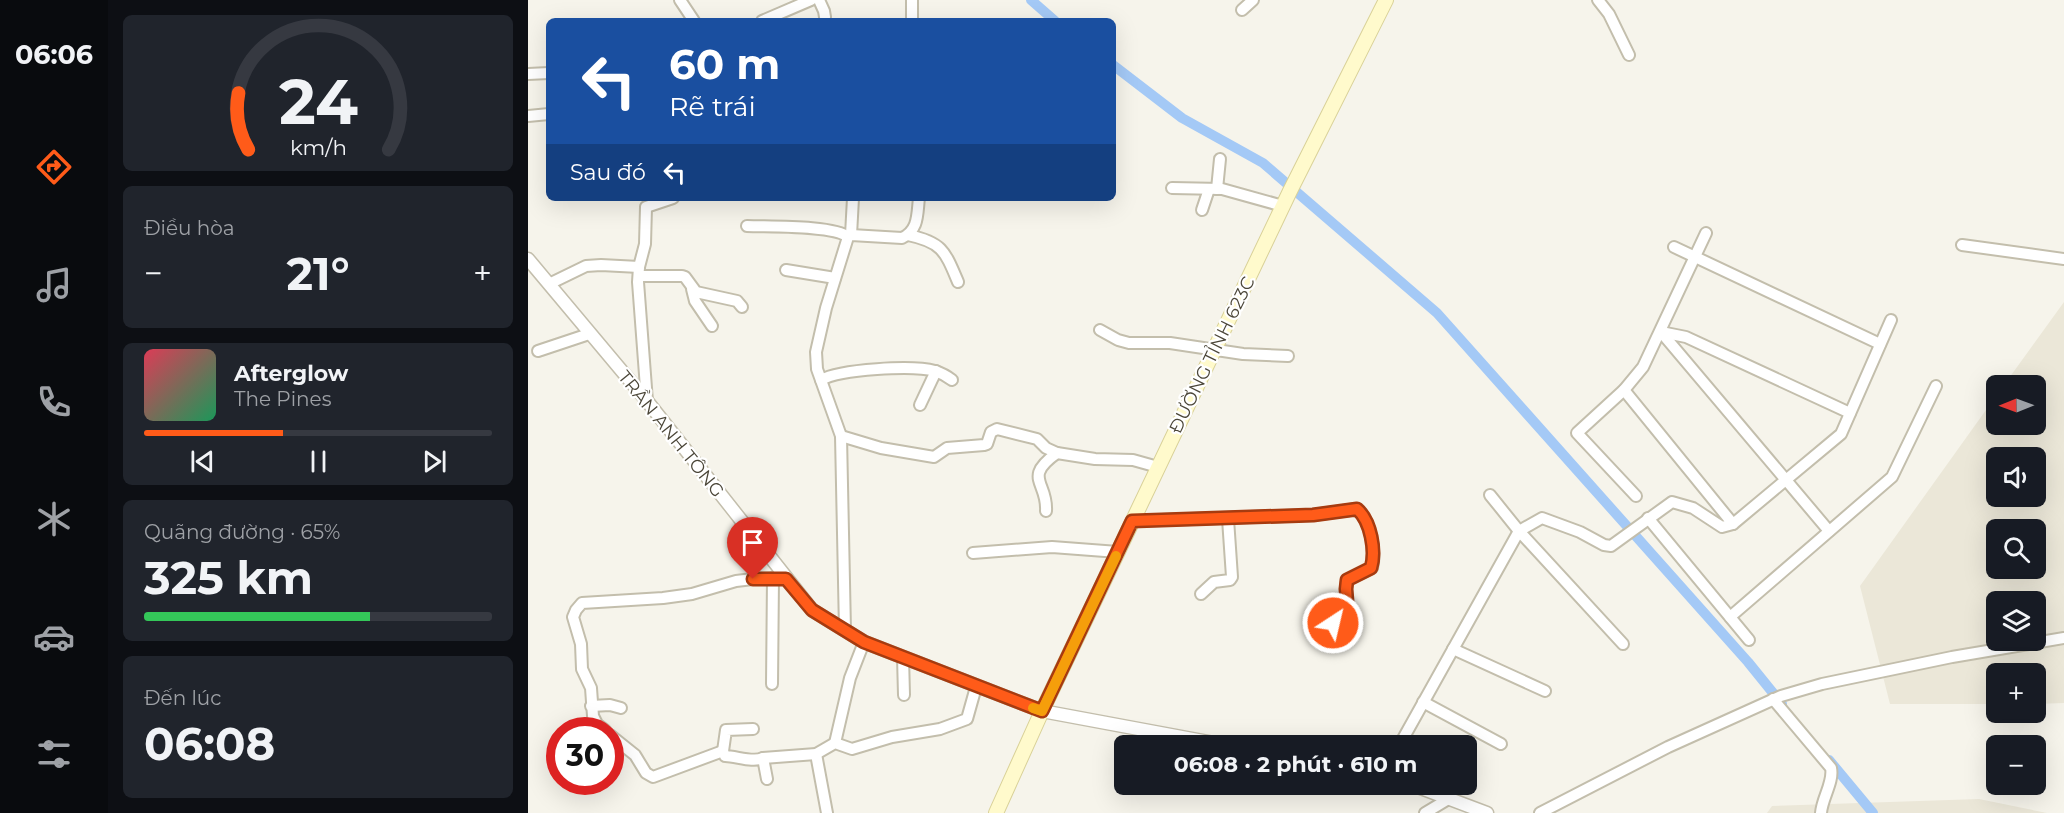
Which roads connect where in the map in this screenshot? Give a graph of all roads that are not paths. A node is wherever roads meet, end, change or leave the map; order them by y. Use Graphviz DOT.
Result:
graph roads {
  1 [pos="680,0"];
  2 [pos="811,0"];
  3 [pos="819,0"];
  4 [pos="912,0"];
  5 [pos="1253,0"];
  6 [pos="1386,0"];
  7 [pos="1598,0"];
  8 [pos="1242,10"];
  9 [pos="825,17"];
  10 [pos="692,18"];
  11 [pos="769,18"];
  12 [pos="912,18"];
  13 [pos="1629,55"];
  14 [pos="546,73"];
  15 [pos="528,74"];
  16 [pos="546,114"];
  17 [pos="528,116"];
  18 [pos="1220,159"];
  19 [pos="1172,188"];
  20 [pos="1213,189"];
  21 [pos="854,201"];
  22 [pos="919,201"];
  23 [pos="645,202"];
  24 [pos="1283,206"];
  25 [pos="1202,210"];
  26 [pos="747,226"];
  27 [pos="1706,233"];
  28 [pos="908,235"];
  29 [pos="849,236"];
  30 [pos="1962,245"];
  31 [pos="1674,247"];
  32 [pos="1695,257"];
  33 [pos="2064,258"];
  34 [pos="528,259"];
  35 [pos="786,270"];
  36 [pos="639,272"];
  37 [pos="534,274"];
  38 [pos="835,278"];
  39 [pos="958,282"];
  40 [pos="549,284"];
  41 [pos="692,290"];
  42 [pos="742,307"];
  43 [pos="1891,320"];
  44 [pos="712,326"];
  45 [pos="1100,330"];
  46 [pos="1661,332"];
  47 [pos="590,334"];
  48 [pos="1880,344"];
  49 [pos="1215,350"];
  50 [pos="538,351"];
  51 [pos="1288,356"];
  52 [pos="936,372"];
  53 [pos="821,380"];
  54 [pos="952,380"];
  55 [pos="1936,386"];
  56 [pos="1623,390"];
  57 [pos="646,401"];
  58 [pos="920,405"];
  59 [pos="1850,414"];
  60 [pos="841,436"];
  61 [pos="1057,453"];
  62 [pos="1158,467"];
  63 [pos="1785,480"];
  64 [pos="1490,495"];
  65 [pos="1636,496"];
  66 [pos="1046,511"];
  67 [pos="1648,518"];
  68 [pos="1228,519"];
  69 [pos="1132,521"];
  70 [pos="1733,524"];
  71 [pos="1519,531"];
  72 [pos="1829,531"];
  73 [pos="1118,552"];
  74 [pos="973,554"];
  75 [pos="773,578"];
  76 [pos="786,579"];
  77 [pos="1201,594"];
  78 [pos="1730,617"];
  79 [pos="1333,623"];
  80 [pos="845,630"];
  81 [pos="2064,638"];
  82 [pos="1749,640"];
  83 [pos="864,642"];
  84 [pos="1623,644"];
  85 [pos="1453,649"];
  86 [pos="903,657"];
  87 [pos="772,684"];
  88 [pos="976,687"];
  89 [pos="1545,691"];
  90 [pos="904,695"];
  91 [pos="1777,698"];
  92 [pos="1424,702"];
  93 [pos="591,706"];
  94 [pos="621,708"];
  95 [pos="1042,711"];
  96 [pos="595,717"];
  97 [pos="753,729"];
  98 [pos="1171,735"];
  99 [pos="1405,735"];
  100 [pos="835,743"];
  101 [pos="1501,744"];
  102 [pos="624,746"];
  103 [pos="723,751"];
  104 [pos="816,754"];
  105 [pos="763,758"];
  106 [pos="767,779"];
  107 [pos="1441,795"];
  108 [pos="1450,798"];
  109 [pos="827,813"];
  110 [pos="996,813"];
  111 [pos="1425,813"];
  112 [pos="1487,813"];
  113 [pos="1540,813"];
  114 [pos="1821,813"];
  1 -- 10 [label="street"];
  2 -- 11 [label="street"];
  3 -- 9 [label="street"];
  4 -- 12 [label="street"];
  5 -- 8 [label="street"];
  6 -- 24 [label="main road, ĐƯỜNG TỈNH 623C"];
  7 -- 13 [label="street"];
  14 -- 15 [label="street"];
  16 -- 17 [label="street"];
  18 -- 20 [label="street"];
  19 -- 20 [label="street"];
  20 -- 24 [label="street"];
  20 -- 25 [label="street"];
  21 -- 29 [label="street"];
  22 -- 28 [label="street"];
  23 -- 36 [label="street"];
  24 -- 49 [label="main road, ĐƯỜNG TỈNH 623C"];
  26 -- 29 [label="street"];
  27 -- 32 [label="street"];
  28 -- 29 [label="street"];
  28 -- 39 [label="street"];
  29 -- 38 [label="street"];
  30 -- 33 [label="street"];
  31 -- 32 [label="street"];
  32 -- 46 [label="street"];
  32 -- 48 [label="street"];
  34 -- 37 [label="street, TRẦN ANH TÔNG"];
  35 -- 38 [label="street"];
  36 -- 40 [label="street"];
  36 -- 41 [label="street"];
  36 -- 57 [label="street"];
  37 -- 40 [label="street, TRẦN ANH TÔNG"];
  38 -- 53 [label="street"];
  40 -- 47 [label="street, TRẦN ANH TÔNG"];
  41 -- 42 [label="street"];
  41 -- 44 [label="street"];
  43 -- 48 [label="street"];
  45 -- 49 [label="street"];
  46 -- 56 [label="street"];
  46 -- 59 [label="street"];
  46 -- 63 [label="street"];
  47 -- 50 [label="street"];
  47 -- 57 [label="street, TRẦN ANH TÔNG"];
  48 -- 59 [label="street"];
  49 -- 51 [label="street"];
  49 -- 62 [label="main road, ĐƯỜNG TỈNH 623C"];
  52 -- 53 [label="street"];
  52 -- 54 [label="street"];
  52 -- 58 [label="street"];
  53 -- 60 [label="street"];
  55 -- 72 [label="street"];
  56 -- 65 [label="street"];
  56 -- 70 [label="street"];
  57 -- 76 [label="street, TRẦN ANH TÔNG"];
  59 -- 63 [label="street"];
  60 -- 61 [label="street"];
  60 -- 80 [label="street"];
  61 -- 62 [label="street"];
  61 -- 66 [label="street"];
  62 -- 69 [label="main road, ĐƯỜNG TỈNH 623C"];
  63 -- 70 [label="street"];
  63 -- 72 [label="street"];
  64 -- 71 [label="street"];
  67 -- 70 [label="street"];
  67 -- 71 [label="street"];
  67 -- 78 [label="street"];
  68 -- 69 [label="street"];
  68 -- 77 [label="street"];
  68 -- 79 [label="street"];
  69 -- 73 [label="main road, ĐƯỜNG TỈNH 623C"];
  71 -- 84 [label="street"];
  71 -- 85 [label="street"];
  72 -- 78 [label="street"];
  73 -- 74 [label="street"];
  73 -- 95 [label="main road, ĐƯỜNG TỈNH 623C"];
  75 -- 76 [label="street"];
  75 -- 87 [label="street"];
  75 -- 93 [label="street"];
  76 -- 80 [label="street, TRẦN ANH TÔNG"];
  78 -- 82 [label="street"];
  80 -- 83 [label="street, TRẦN ANH TÔNG"];
  81 -- 91 [label="street"];
  83 -- 86 [label="street, TRẦN ANH TÔNG"];
  83 -- 100 [label="street"];
  85 -- 89 [label="street"];
  85 -- 92 [label="street"];
  86 -- 88 [label="street, TRẦN ANH TÔNG"];
  86 -- 90 [label="street"];
  88 -- 95 [label="street, TRẦN ANH TÔNG"];
  88 -- 100 [label="street"];
  91 -- 113 [label="street"];
  91 -- 114 [label="street"];
  92 -- 99 [label="street"];
  92 -- 101 [label="street"];
  93 -- 94 [label="street"];
  93 -- 96 [label="street"];
  95 -- 98 [label="street, TRẦN ANH TÔNG"];
  95 -- 110 [label="main road, ĐƯỜNG TỈNH 623C"];
  97 -- 103 [label="street"];
  100 -- 104 [label="street"];
  102 -- 103 [label="street"];
  103 -- 105 [label="street"];
  104 -- 105 [label="street"];
  104 -- 109 [label="street"];
  105 -- 106 [label="street"];
  107 -- 108 [label="street"];
  108 -- 111 [label="street"];
  108 -- 112 [label="street"];
}
